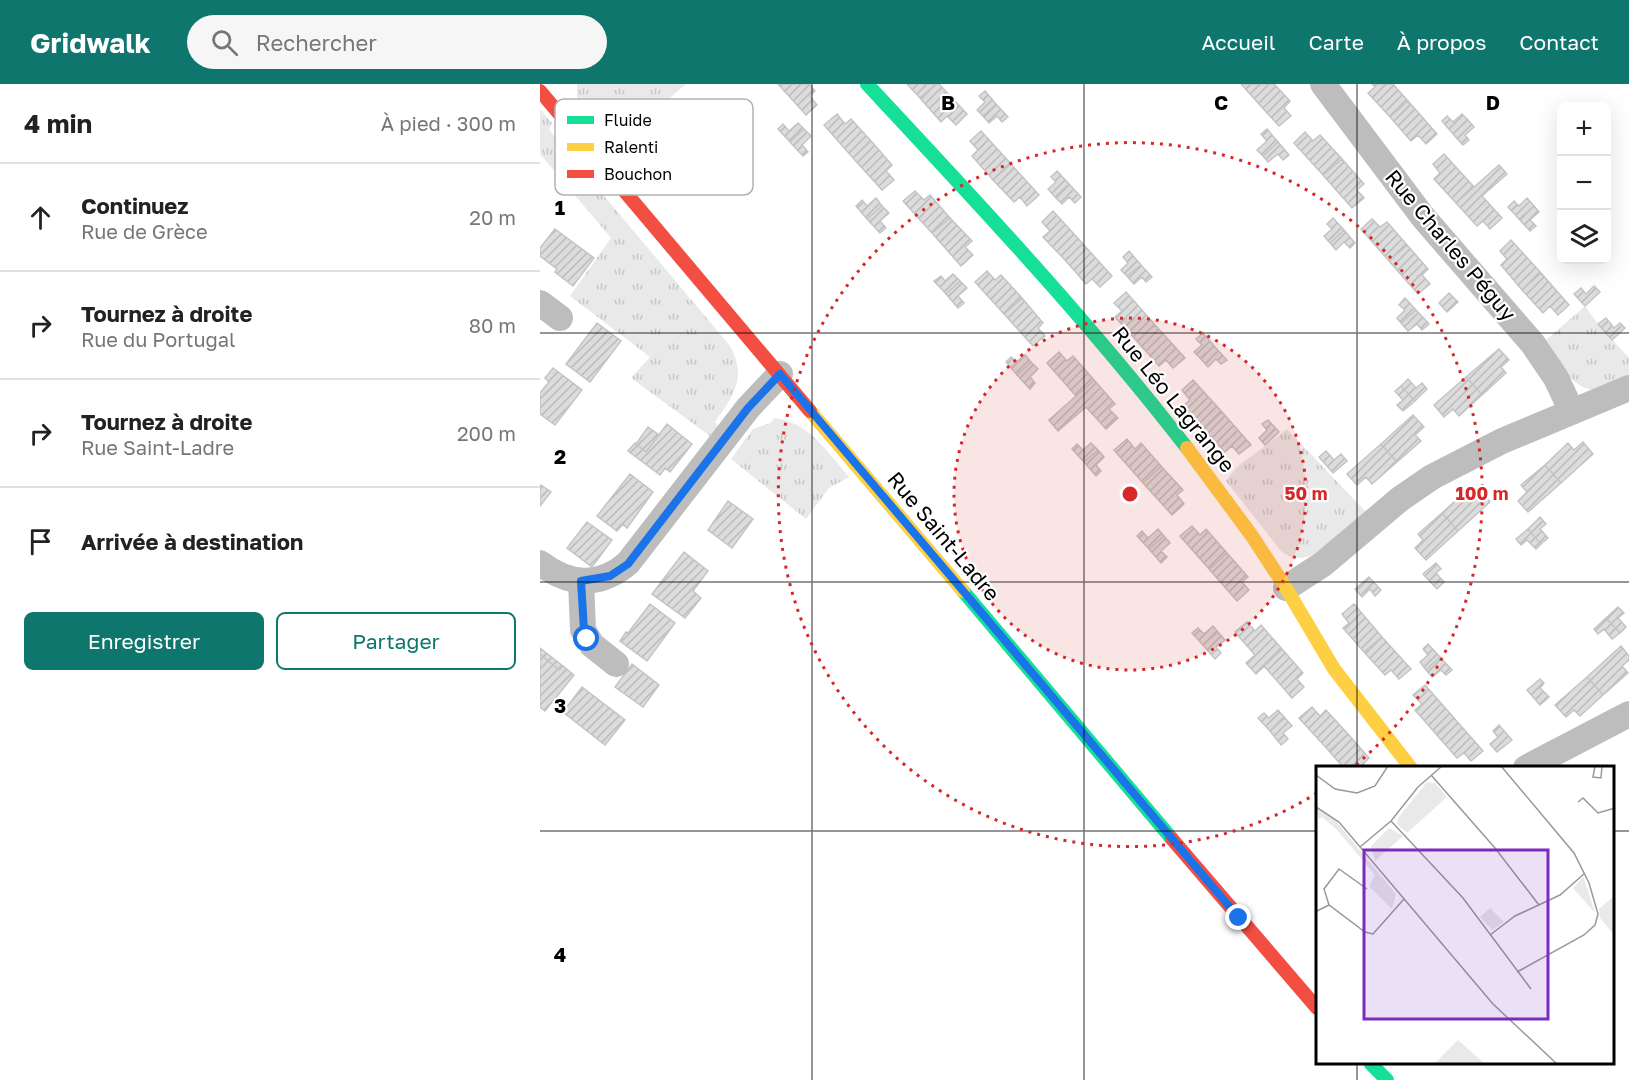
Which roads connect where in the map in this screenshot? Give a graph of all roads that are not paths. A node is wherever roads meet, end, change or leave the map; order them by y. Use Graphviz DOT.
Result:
graph roads {
  1 [pos="867,84"];
  2 [pos="1323,84"];
  3 [pos="540,91"];
  4 [pos="555,109"];
  5 [pos="628,195"];
  6 [pos="780,374"];
  7 [pos="1629,388"];
  8 [pos="1572,412"];
  9 [pos="540,563"];
  10 [pos="581,581"];
  11 [pos="1286,588"];
  12 [pos="616,664"];
  13 [pos="1629,714"];
  14 [pos="1409,766"];
  15 [pos="1530,766"];
  16 [pos="1316,1007"];
  17 [pos="1372,1065"];
  18 [pos="1387,1080"];
  1 -- 11 [label="street, Rue Léo Lagrange"];
  2 -- 8 [label="street, Rue Charles Péguy"];
  3 -- 4 [label="street, Rue Saint-Ladre"];
  5 -- 6 [label="street, Rue Saint-Ladre"];
  6 -- 10 [label="street"];
  6 -- 16 [label="street, Rue Saint-Ladre"];
  7 -- 8 [label="street"];
  8 -- 11 [label="street"];
  9 -- 10 [label="street"];
  10 -- 12 [label="street"];
  11 -- 14 [label="street, Rue Léo Lagrange"];
  13 -- 15 [label="street"];
  17 -- 18 [label="street"];
}
